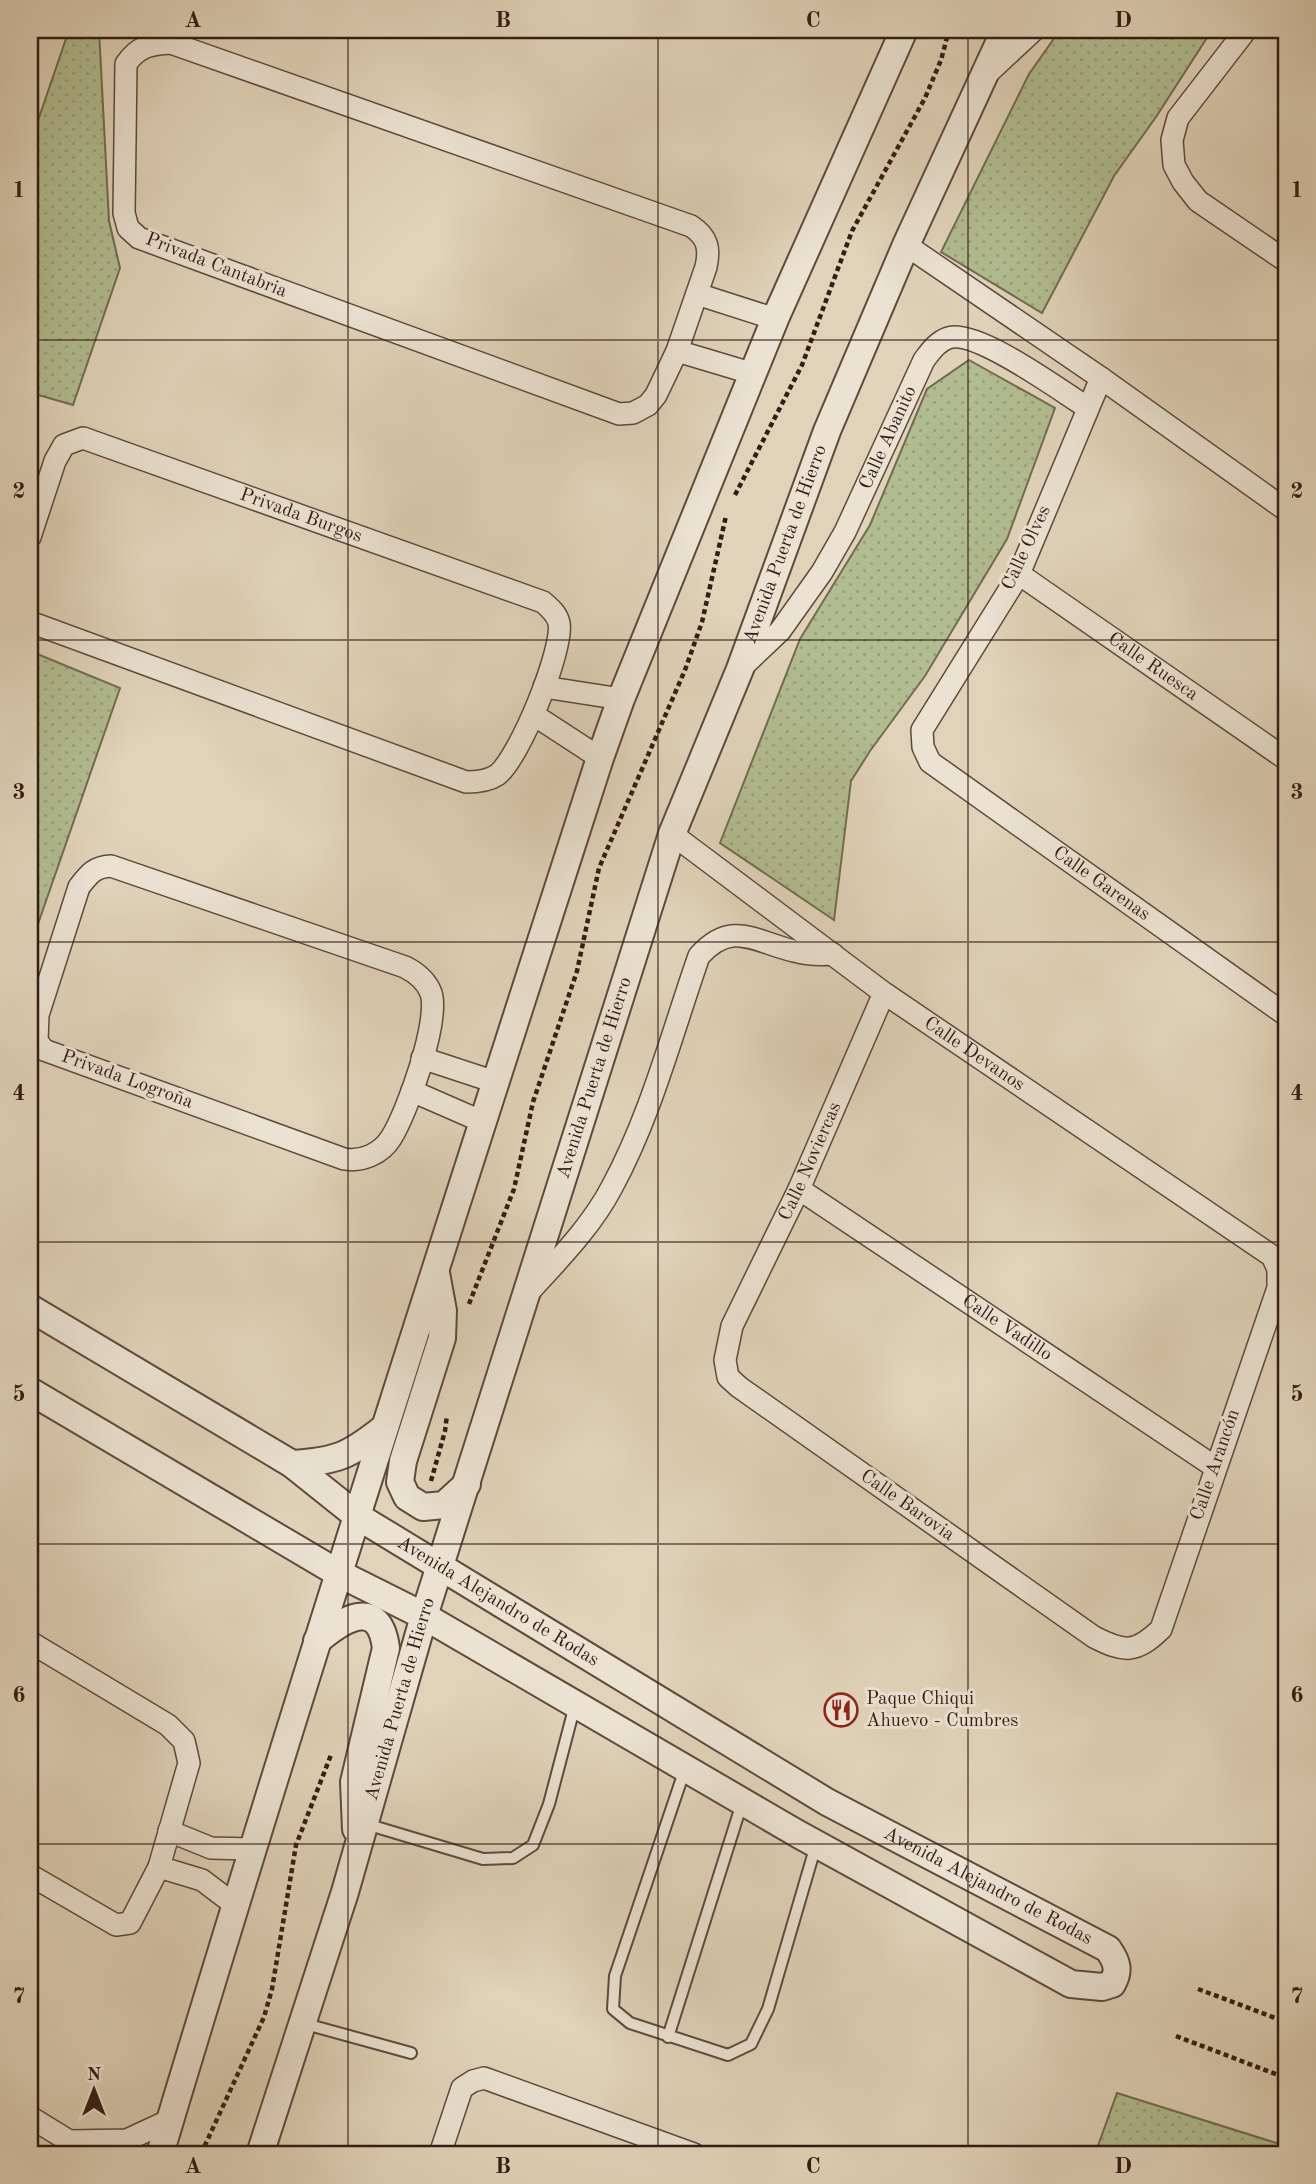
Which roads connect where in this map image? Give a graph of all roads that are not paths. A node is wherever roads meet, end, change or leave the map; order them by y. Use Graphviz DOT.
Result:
graph roads {
  1 [pos="904,30"];
  2 [pos="1005,30"];
  3 [pos="1034,30"];
  4 [pos="1246,30"];
  5 [pos="983,77"];
  6 [pos="906,245"];
  7 [pos="1286,261"];
  8 [pos="697,294"];
  9 [pos="775,319"];
  10 [pos="677,351"];
  11 [pos="754,374"];
  12 [pos="1101,378"];
  13 [pos="1088,408"];
  14 [pos="1286,510"];
  15 [pos="30,537"];
  16 [pos="1018,574"];
  17 [pos="30,622"];
  18 [pos="740,669"];
  19 [pos="544,687"];
  20 [pos="621,699"];
  21 [pos="534,715"];
  22 [pos="923,747"];
  23 [pos="600,758"];
  24 [pos="1286,759"];
  25 [pos="673,834"];
  26 [pos="833,954"];
  27 [pos="884,993"];
  28 [pos="1286,1016"];
  29 [pos="422,1058"];
  30 [pos="495,1082"];
  31 [pos="412,1091"];
  32 [pos="483,1122"];
  33 [pos="799,1189"];
  34 [pos="1278,1269"];
  35 [pos="436,1271"];
  36 [pos="523,1298"];
  37 [pos="30,1308"];
  38 [pos="732,1326"];
  39 [pos="30,1391"];
  40 [pos="384,1427"];
  41 [pos="292,1464"];
  42 [pos="1215,1467"];
  43 [pos="467,1484"];
  44 [pos="357,1516"];
  45 [pos="441,1567"];
  46 [pos="338,1573"];
  47 [pos="424,1616"];
  48 [pos="317,1641"];
  49 [pos="30,1642"];
  50 [pos="1135,1649"];
  51 [pos="575,1705"];
  52 [pos="685,1769"];
  53 [pos="742,1802"];
  54 [pos="169,1831"];
  55 [pos="361,1836"];
  56 [pos="816,1844"];
  57 [pos="251,1849"];
  58 [pos="159,1867"];
  59 [pos="30,1875"];
  60 [pos="235,1905"];
  61 [pos="302,2023"];
  62 [pos="668,2037"];
  63 [pos="411,2053"];
  64 [pos="30,2118"];
  65 [pos="170,2120"];
  66 [pos="74,2148"];
  67 [pos="160,2154"];
  68 [pos="260,2154"];
  69 [pos="440,2154"];
  70 [pos="694,2154"];
  1 -- 9 [label="street"];
  2 -- 5 [label="street, Avenida Puerta de Hierro"];
  3 -- 5 [label="street"];
  4 -- 7 [label="street"];
  5 -- 6 [label="street, Avenida Puerta de Hierro"];
  6 -- 12 [label="street"];
  6 -- 18 [label="street, Avenida Puerta de Hierro"];
  8 -- 9 [label="street"];
  8 -- 10 [label="street, Privada Cantabria"];
  8 -- 10 [label="street, Privada Cantabria"];
  9 -- 11 [label="street"];
  10 -- 11 [label="street"];
  11 -- 20 [label="street"];
  12 -- 13 [label="street, Calle Olves"];
  12 -- 14 [label="street"];
  13 -- 16 [label="street, Calle Olves"];
  13 -- 18 [label="street, Calle Abanito"];
  15 -- 19 [label="street, Privada Burgos"];
  16 -- 22 [label="street, Calle Olves"];
  16 -- 24 [label="street, Calle Ruesca"];
  17 -- 21 [label="street, Privada Burgos"];
  18 -- 25 [label="street, Avenida Puerta de Hierro"];
  19 -- 20 [label="street"];
  19 -- 21 [label="street, Privada Burgos"];
  20 -- 23 [label="street"];
  21 -- 23 [label="street"];
  22 -- 28 [label="street, Calle Garenas"];
  23 -- 30 [label="street"];
  25 -- 26 [label="street, Calle Devanos"];
  25 -- 36 [label="street, Avenida Puerta de Hierro"];
  26 -- 27 [label="street, Calle Devanos"];
  26 -- 36 [label="street"];
  27 -- 33 [label="street, Calle Noviercas"];
  27 -- 34 [label="street, Calle Devanos"];
  29 -- 30 [label="street"];
  29 -- 31 [label="street, Privada Logroña"];
  29 -- 31 [label="street, Privada Logroña"];
  30 -- 32 [label="street"];
  31 -- 32 [label="street"];
  32 -- 35 [label="street"];
  33 -- 38 [label="street, Calle Noviercas"];
  33 -- 42 [label="street, Calle Vadillo"];
  34 -- 42 [label="street, Calle Arancón"];
  35 -- 40 [label="street"];
  35 -- 43 [label="street"];
  36 -- 43 [label="street, Avenida Puerta de Hierro"];
  37 -- 41 [label="street, Avenida Alejandro de Rodas"];
  38 -- 50 [label="street, Calle Barovia"];
  39 -- 46 [label="street, Avenida Alejandro de Rodas"];
  40 -- 41 [label="street"];
  40 -- 44 [label="street"];
  41 -- 44 [label="street, Avenida Alejandro de Rodas"];
  42 -- 50 [label="street, Calle Arancón"];
  43 -- 45 [label="street, Avenida Puerta de Hierro"];
  44 -- 45 [label="street, Avenida Alejandro de Rodas"];
  44 -- 46 [label="street"];
  45 -- 47 [label="street, Avenida Puerta de Hierro"];
  45 -- 56 [label="street, Avenida Alejandro de Rodas"];
  46 -- 47 [label="street, Avenida Alejandro de Rodas"];
  46 -- 48 [label="street"];
  47 -- 51 [label="street, Avenida Alejandro de Rodas"];
  47 -- 55 [label="street, Avenida Puerta de Hierro"];
  48 -- 55 [label="street"];
  48 -- 57 [label="street"];
  49 -- 54 [label="street"];
  51 -- 52 [label="street, Avenida Alejandro de Rodas"];
  51 -- 55 [label="lane"];
  52 -- 53 [label="street, Avenida Alejandro de Rodas"];
  52 -- 62 [label="lane"];
  53 -- 56 [label="street, Avenida Alejandro de Rodas"];
  53 -- 62 [label="lane"];
  54 -- 57 [label="street"];
  54 -- 58 [label="street"];
  55 -- 61 [label="street, Avenida Puerta de Hierro"];
  56 -- 62 [label="lane"];
  57 -- 60 [label="street"];
  58 -- 59 [label="street"];
  58 -- 60 [label="street"];
  60 -- 65 [label="street"];
  61 -- 63 [label="lane"];
  61 -- 68 [label="street, Avenida Puerta de Hierro"];
  64 -- 66 [label="street"];
  65 -- 66 [label="street"];
  65 -- 67 [label="street"];
  69 -- 70 [label="street"];
}
